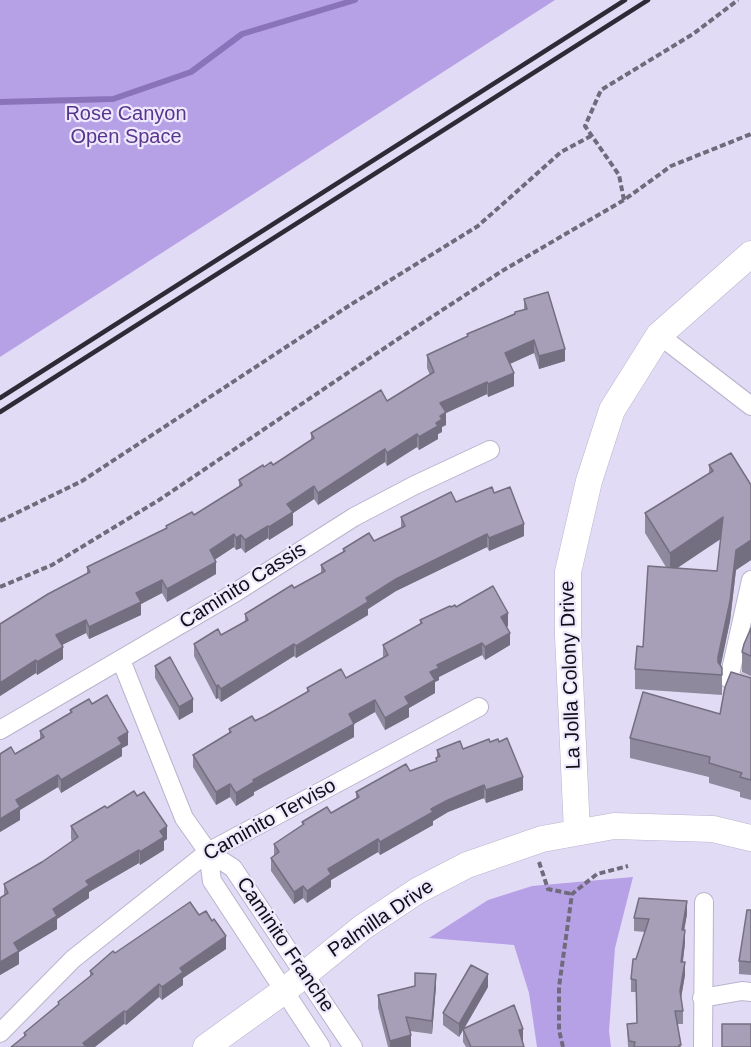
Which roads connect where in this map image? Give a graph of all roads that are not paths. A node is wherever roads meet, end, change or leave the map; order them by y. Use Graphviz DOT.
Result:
graph roads {
  1 [pos="751,254"];
  2 [pos="659,335"];
  3 [pos="751,406"];
  4 [pos="490,450"];
  5 [pos="751,580"];
  6 [pos="746,631"];
  7 [pos="120,660"];
  8 [pos="751,687"];
  9 [pos="480,707"];
  10 [pos="0,730"];
  11 [pos="577,832"];
  12 [pos="751,838"];
  13 [pos="208,852"];
  14 [pos="704,902"];
  15 [pos="305,974"];
  16 [pos="284,991"];
  17 [pos="751,992"];
  18 [pos="702,998"];
  19 [pos="0,1033"];
  20 [pos="206,1047"];
  21 [pos="321,1047"];
  22 [pos="353,1047"];
  23 [pos="703,1047"];
  1 -- 2 [label="street, La Jolla Colony Drive"];
  2 -- 3 [label="street"];
  2 -- 11 [label="street, La Jolla Colony Drive"];
  4 -- 7 [label="street, Caminito Cassis"];
  5 -- 6 [label="street"];
  6 -- 8 [label="street"];
  7 -- 10 [label="street, Caminito Cassis"];
  7 -- 13 [label="street, Caminito Franche"];
  9 -- 13 [label="street, Caminito Terviso"];
  11 -- 12 [label="street, Palmilla Drive"];
  11 -- 15 [label="street, Palmilla Drive"];
  13 -- 15 [label="street, Caminito Franche"];
  13 -- 16 [label="street, Caminito Franche"];
  13 -- 19 [label="street, Caminito Terviso"];
  14 -- 18 [label="street"];
  15 -- 16 [label="street, Palmilla Drive"];
  15 -- 22 [label="street, Caminito Franche"];
  16 -- 20 [label="street, Palmilla Drive"];
  16 -- 21 [label="street, Caminito Franche"];
  17 -- 18 [label="street"];
  18 -- 23 [label="street"];
}
